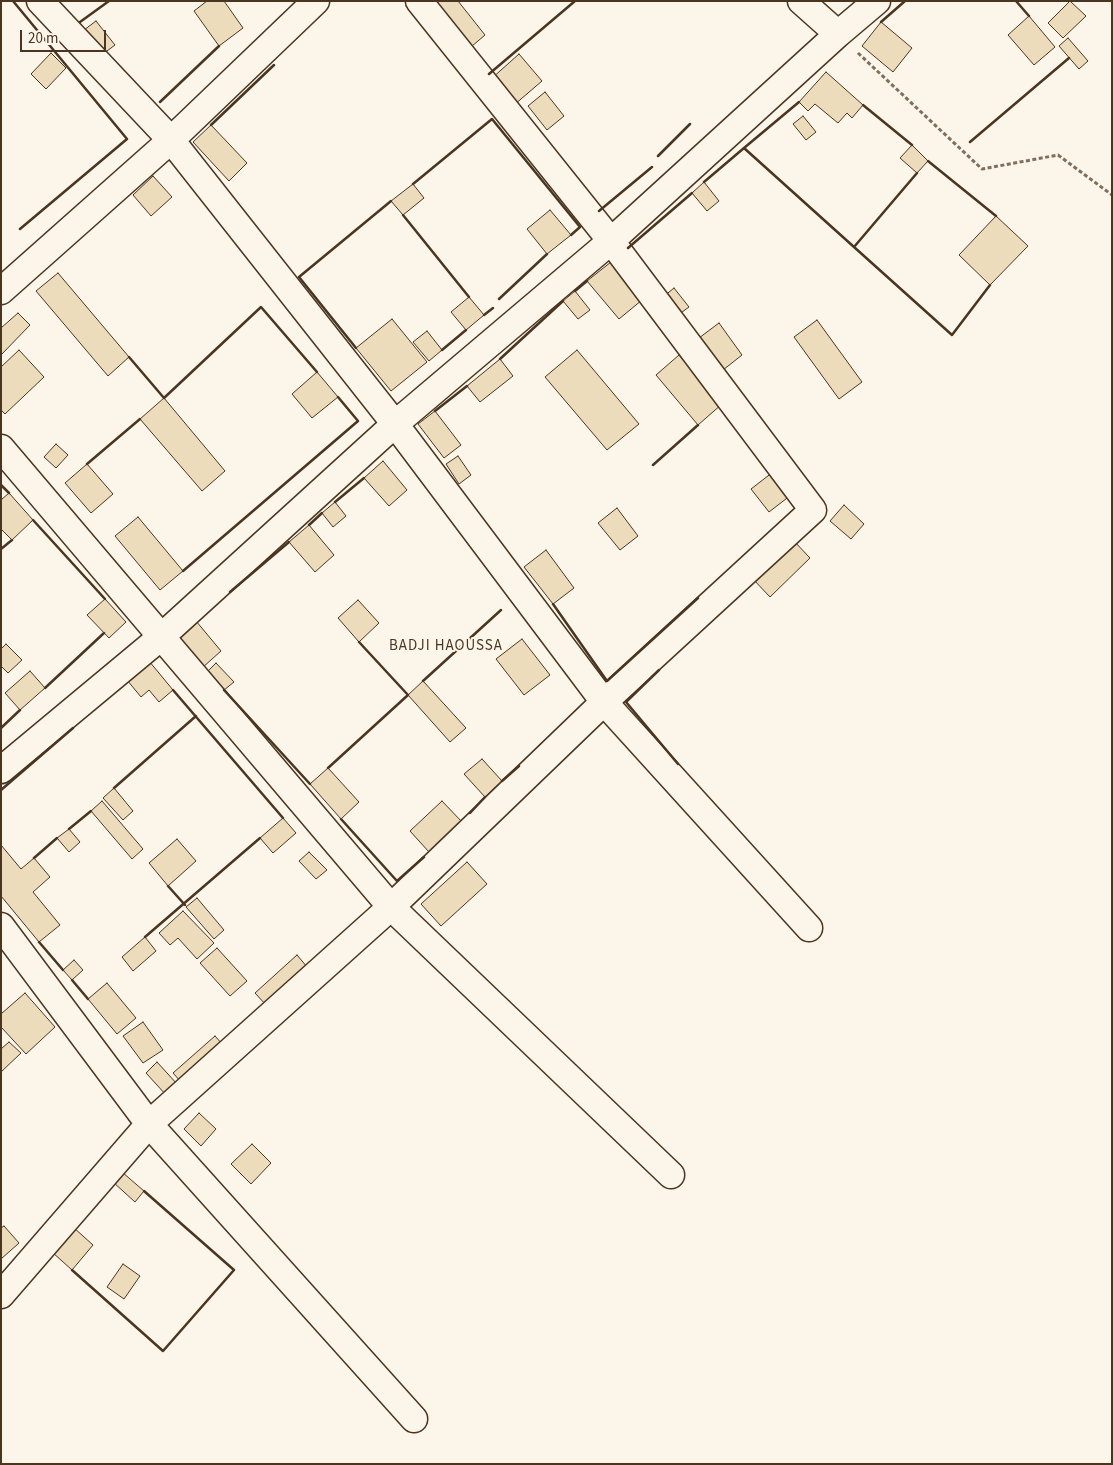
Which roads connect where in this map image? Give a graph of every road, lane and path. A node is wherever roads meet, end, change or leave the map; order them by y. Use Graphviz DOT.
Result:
graph roads {
  1 [pos="40,1"];
  2 [pos="316,1"];
  3 [pos="419,1"];
  4 [pos="801,1"];
  5 [pos="877,1"];
  6 [pos="838,34"];
  7 [pos="171,140"];
  8 [pos="1112,195"];
  9 [pos="611,240"];
  10 [pos="1,291"];
  11 [pos="395,424"];
  12 [pos="1,448"];
  13 [pos="162,637"];
  14 [pos="604,702"];
  15 [pos="1,770"];
  16 [pos="391,907"];
  17 [pos="1,926"];
  18 [pos="808,928"];
  19 [pos="149,1124"];
  20 [pos="671,1175"];
  21 [pos="1,1295"];
  22 [pos="414,1419"];
  1 -- 7 [label="street"];
  2 -- 7 [label="street"];
  3 -- 9 [label="street"];
  4 -- 6 [label="street"];
  5 -- 6 [label="street"];
  6 -- 8 [label="path"];
  6 -- 9 [label="street"];
  7 -- 10 [label="street"];
  7 -- 11 [label="street"];
  9 -- 11 [label="street"];
  9 -- 14 [label="street"];
  11 -- 13 [label="street"];
  11 -- 14 [label="street"];
  12 -- 13 [label="street"];
  13 -- 15 [label="street"];
  13 -- 16 [label="street"];
  14 -- 16 [label="street"];
  14 -- 18 [label="street"];
  16 -- 19 [label="street"];
  16 -- 20 [label="street"];
  17 -- 19 [label="street"];
  19 -- 21 [label="street"];
  19 -- 22 [label="street"];
}
